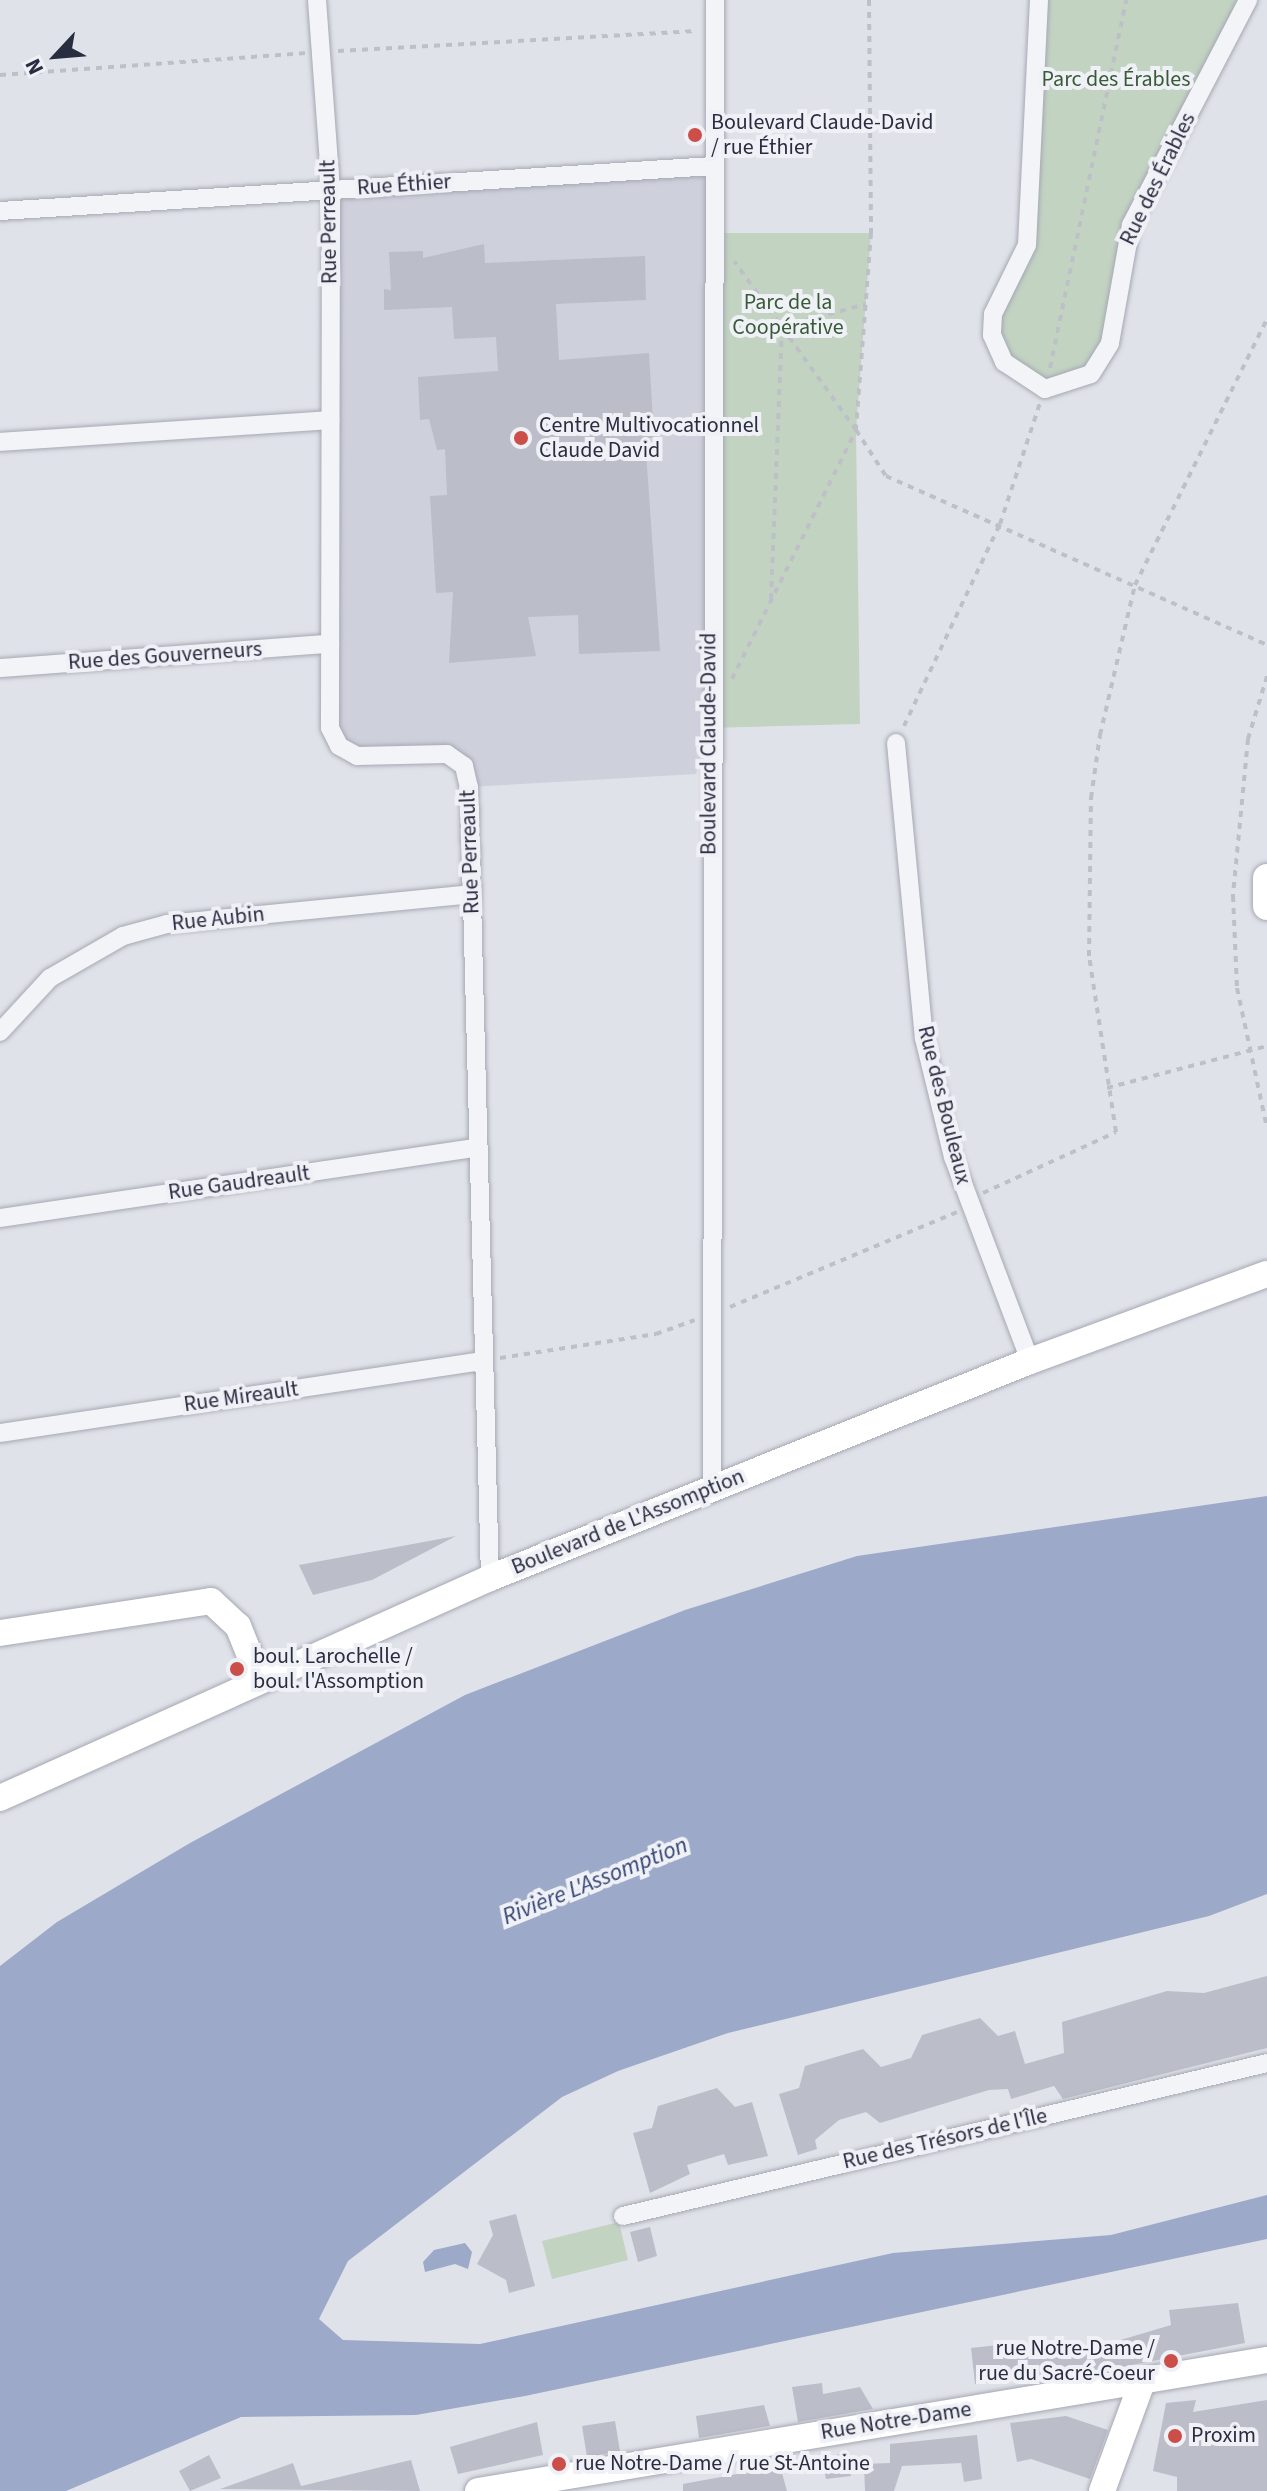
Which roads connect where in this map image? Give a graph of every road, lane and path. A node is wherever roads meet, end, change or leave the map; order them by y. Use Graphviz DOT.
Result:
graph roads {
  1 [pos="317,0"];
  2 [pos="715,0"];
  3 [pos="869,0"];
  4 [pos="1039,0"];
  5 [pos="1126,0"];
  6 [pos="1248,0"];
  7 [pos="714,29"];
  8 [pos="321,52"];
  9 [pos="0,75"];
  10 [pos="713,166"];
  11 [pos="331,190"];
  12 [pos="0,211"];
  13 [pos="713,233"];
  14 [pos="866,304"];
  15 [pos="1267,319"];
  16 [pos="782,327"];
  17 [pos="1045,389"];
  18 [pos="330,420"];
  19 [pos="856,430"];
  20 [pos="0,442"];
  21 [pos="1000,524"];
  22 [pos="1135,585"];
  23 [pos="771,601"];
  24 [pos="330,644"];
  25 [pos="1267,645"];
  26 [pos="0,668"];
  27 [pos="729,686"];
  28 [pos="896,743"];
  29 [pos="1267,878"];
  30 [pos="472,894"];
  31 [pos="1267,906"];
  32 [pos="0,1032"];
  33 [pos="1267,1046"];
  34 [pos="1106,1089"];
  35 [pos="478,1147"];
  36 [pos="969,1200"];
  37 [pos="0,1218"];
  38 [pos="1267,1274"];
  39 [pos="709,1315"];
  40 [pos="483,1361"];
  41 [pos="1030,1361"];
  42 [pos="0,1433"];
  43 [pos="712,1488"];
  44 [pos="490,1578"];
  45 [pos="0,1633"];
  46 [pos="259,1678"];
  47 [pos="0,1798"];
  48 [pos="1267,2063"];
  49 [pos="623,2216"];
  50 [pos="1267,2360"];
  51 [pos="1142,2382"];
  52 [pos="549,2484"];
  53 [pos="478,2491"];
  54 [pos="1102,2491"];
  1 -- 8 [label="street, Rue Perreault"];
  2 -- 7 [label="street, Boulevard Claude-David"];
  3 -- 14 [label="path"];
  4 -- 17 [label="street"];
  5 -- 17 [label="path"];
  6 -- 17 [label="street, Rue des Érables"];
  7 -- 8 [label="path"];
  7 -- 10 [label="street, Boulevard Claude-David"];
  8 -- 9 [label="path"];
  8 -- 11 [label="street, Rue Perreault"];
  10 -- 11 [label="street, Rue Éthier"];
  10 -- 13 [label="street, Boulevard Claude-David"];
  11 -- 12 [label="street, Rue Éthier"];
  11 -- 18 [label="street, Rue Perreault"];
  13 -- 16 [label="path"];
  13 -- 39 [label="street, Boulevard Claude-David"];
  14 -- 16 [label="path"];
  14 -- 19 [label="path"];
  15 -- 22 [label="path"];
  16 -- 19 [label="path"];
  16 -- 23 [label="path"];
  17 -- 21 [label="path"];
  18 -- 20 [label="street"];
  18 -- 24 [label="street, Rue Perreault"];
  19 -- 21 [label="path"];
  19 -- 23 [label="path"];
  21 -- 22 [label="path"];
  21 -- 28 [label="path"];
  22 -- 25 [label="path"];
  22 -- 34 [label="path"];
  23 -- 27 [label="path"];
  24 -- 26 [label="street, Rue des Gouverneurs"];
  24 -- 30 [label="street, Rue Perreault"];
  28 -- 36 [label="street, Rue des Bouleaux"];
  29 -- 31 [label="main road"];
  30 -- 32 [label="street, Rue Aubin"];
  30 -- 35 [label="street, Rue Perreault"];
  33 -- 34 [label="path"];
  34 -- 36 [label="path"];
  35 -- 37 [label="street, Rue Gaudreault"];
  35 -- 40 [label="street, Rue Perreault"];
  36 -- 39 [label="path"];
  36 -- 41 [label="street, Rue des Bouleaux"];
  38 -- 41 [label="street, Boulevard de L'Assomption"];
  39 -- 40 [label="path"];
  39 -- 43 [label="street, Boulevard Claude-David"];
  40 -- 42 [label="street, Rue Mireault"];
  40 -- 44 [label="street, Rue Perreault"];
  41 -- 43 [label="street, Boulevard de L'Assomption"];
  43 -- 44 [label="street, Boulevard de L'Assomption"];
  44 -- 46 [label="street, Boulevard de L'Assomption"];
  45 -- 46 [label="street"];
  46 -- 47 [label="street, Boulevard de L'Assomption"];
  48 -- 49 [label="street, Rue des Trésors de l'Île"];
  50 -- 51 [label="street, Rue Notre-Dame"];
  51 -- 52 [label="street, Rue Notre-Dame"];
  51 -- 54 [label="street"];
  52 -- 53 [label="street, Rue Notre-Dame"];
}
